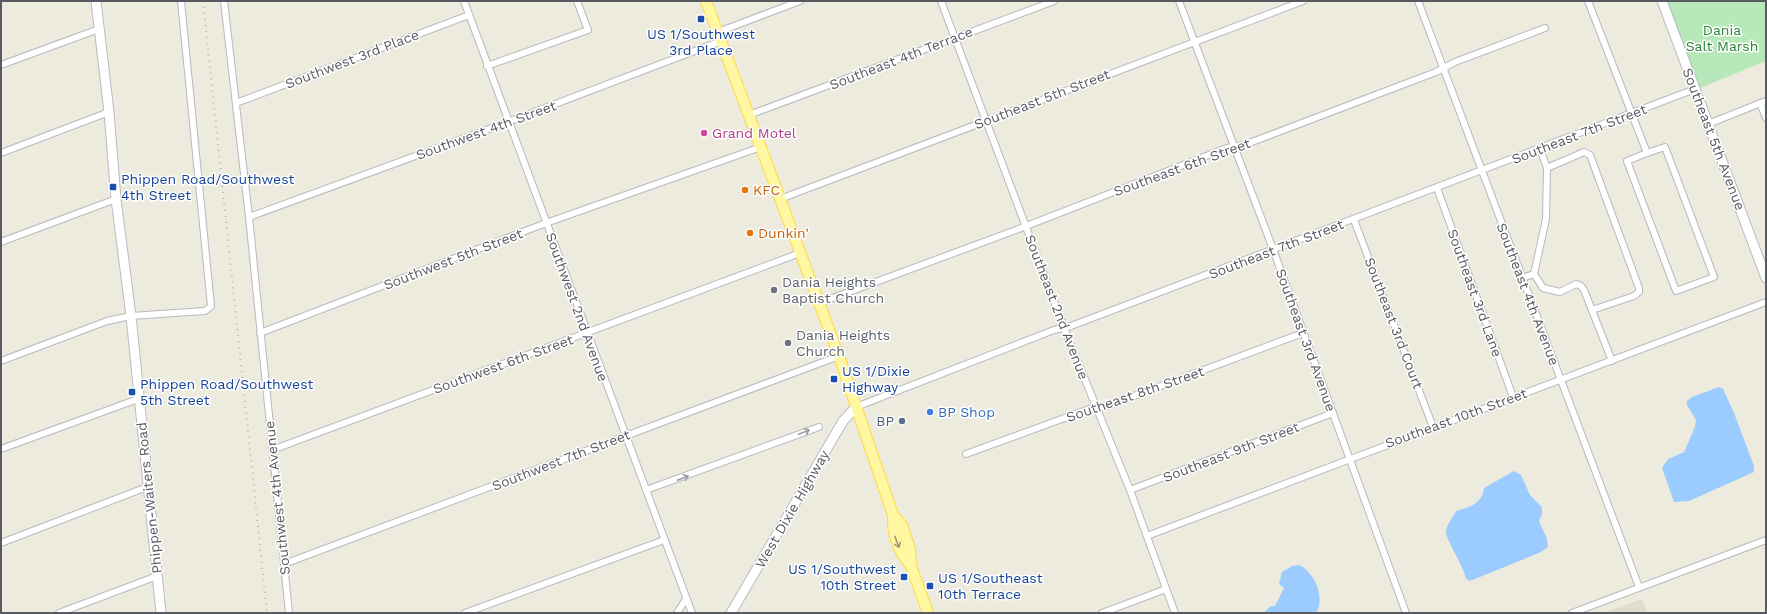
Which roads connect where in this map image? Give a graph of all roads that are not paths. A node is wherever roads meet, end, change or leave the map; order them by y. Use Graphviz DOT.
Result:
graph roads {
  1 [pos="96,1"];
  2 [pos="181,1"];
  3 [pos="224,1"];
  4 [pos="464,1"];
  5 [pos="577,1"];
  6 [pos="706,1"];
  7 [pos="800,1"];
  8 [pos="941,1"];
  9 [pos="1054,1"];
  10 [pos="1179,1"];
  11 [pos="1303,1"];
  12 [pos="1418,1"];
  13 [pos="1588,1"];
  14 [pos="1662,1"];
  15 [pos="469,15"];
  16 [pos="1545,28"];
  17 [pos="99,29"];
  18 [pos="720,36"];
  19 [pos="955,38"];
  20 [pos="1194,41"];
  21 [pos="1,65"];
  22 [pos="487,66"];
  23 [pos="1443,68"];
  24 [pos="1695,89"];
  25 [pos="1763,102"];
  26 [pos="236,103"];
  27 [pos="109,112"];
  28 [pos="1631,114"];
  29 [pos="749,116"];
  30 [pos="1766,118"];
  31 [pos="986,120"];
  32 [pos="508,122"];
  33 [pos="1708,124"];
  34 [pos="761,147"];
  35 [pos="1234,147"];
  36 [pos="1540,149"];
  37 [pos="1,153"];
  38 [pos="1647,153"];
  39 [pos="1547,168"];
  40 [pos="1482,171"];
  41 [pos="1437,188"];
  42 [pos="116,199"];
  43 [pos="780,199"];
  44 [pos="249,217"];
  45 [pos="1354,220"];
  46 [pos="546,223"];
  47 [pos="1026,225"];
  48 [pos="1,242"];
  49 [pos="1274,250"];
  50 [pos="800,253"];
  51 [pos="1763,260"];
  52 [pos="1534,274"];
  53 [pos="1522,278"];
  54 [pos="1766,278"];
  55 [pos="1766,302"];
  56 [pos="819,303"];
  57 [pos="1592,310"];
  58 [pos="131,316"];
  59 [pos="1064,328"];
  60 [pos="260,333"];
  61 [pos="587,333"];
  62 [pos="1304,333"];
  63 [pos="839,356"];
  64 [pos="1,361"];
  65 [pos="1612,361"];
  66 [pos="1560,380"];
  67 [pos="1513,397"];
  68 [pos="138,399"];
  69 [pos="856,407"];
  70 [pos="1096,408"];
  71 [pos="1333,413"];
  72 [pos="818,427"];
  73 [pos="1434,427"];
  74 [pos="626,436"];
  75 [pos="1,449"];
  76 [pos="272,450"];
  77 [pos="966,454"];
  78 [pos="1349,458"];
  79 [pos="147,487"];
  80 [pos="646,490"];
  81 [pos="1130,490"];
  82 [pos="1147,536"];
  83 [pos="664,540"];
  84 [pos="1766,540"];
  85 [pos="1,543"];
  86 [pos="284,564"];
  87 [pos="157,576"];
  88 [pos="1639,587"];
  89 [pos="1166,589"];
  90 [pos="686,599"];
  91 [pos="59,613"];
  92 [pos="161,613"];
  93 [pos="289,613"];
  94 [pos="465,613"];
  95 [pos="677,613"];
  96 [pos="692,613"];
  97 [pos="731,613"];
  98 [pos="928,613"];
  99 [pos="1102,613"];
  100 [pos="1175,613"];
  101 [pos="1406,613"];
  102 [pos="1572,613"];
  1 -- 17 [label="street, Phippen-Waiters Road"];
  2 -- 58 [label="street"];
  3 -- 26 [label="street, Southwest 4th Avenue"];
  4 -- 15 [label="street, Southwest 2nd Avenue"];
  5 -- 22 [label="street"];
  6 -- 18 [label="main road"];
  7 -- 18 [label="street, Southwest 4th Street"];
  8 -- 19 [label="street, Southeast 2nd Avenue"];
  9 -- 19 [label="street, Southeast 4th Terrace"];
  10 -- 20 [label="street, Southeast 3rd Avenue"];
  11 -- 20 [label="street, Southeast 5th Street"];
  12 -- 23 [label="street, Southeast 4th Avenue"];
  13 -- 28 [label="street"];
  14 -- 24 [label="street, Southeast 5th Avenue"];
  15 -- 22 [label="street, Southwest 2nd Avenue"];
  15 -- 26 [label="street, Southwest 3rd Place"];
  16 -- 23 [label="street, Southeast 6th Street"];
  17 -- 21 [label="street"];
  17 -- 27 [label="street, Phippen-Waiters Road"];
  18 -- 29 [label="main road"];
  18 -- 32 [label="street, Southwest 4th Street"];
  19 -- 29 [label="street, Southeast 4th Terrace"];
  19 -- 31 [label="street, Southeast 2nd Avenue"];
  20 -- 31 [label="street, Southeast 5th Street"];
  20 -- 35 [label="street, Southeast 3rd Avenue"];
  22 -- 32 [label="street, Southwest 2nd Avenue"];
  23 -- 35 [label="street, Southeast 6th Street"];
  23 -- 40 [label="street, Southeast 4th Avenue"];
  24 -- 28 [label="street, Southeast 7th Street"];
  24 -- 33 [label="street, Southeast 5th Avenue"];
  25 -- 30 [label="street"];
  25 -- 33 [label="street"];
  26 -- 44 [label="street, Southwest 4th Avenue"];
  27 -- 37 [label="street"];
  27 -- 42 [label="street, Phippen-Waiters Road"];
  28 -- 36 [label="street, Southeast 7th Street"];
  28 -- 38 [label="street"];
  29 -- 34 [label="main road"];
  31 -- 43 [label="street, Southeast 5th Street"];
  31 -- 47 [label="street, Southeast 2nd Avenue"];
  32 -- 44 [label="street, Southwest 4th Street"];
  32 -- 46 [label="street, Southwest 2nd Avenue"];
  33 -- 51 [label="street, Southeast 5th Avenue"];
  34 -- 43 [label="main road"];
  34 -- 46 [label="street, Southwest 5th Street"];
  35 -- 47 [label="street, Southeast 6th Street"];
  35 -- 49 [label="street, Southeast 3rd Avenue"];
  36 -- 39 [label="street"];
  36 -- 40 [label="street, Southeast 7th Street"];
  38 -- 38 [label="street"];
  39 -- 52 [label="street"];
  39 -- 57 [label="street"];
  40 -- 41 [label="street, Southeast 7th Street"];
  40 -- 53 [label="street, Southeast 4th Avenue"];
  41 -- 45 [label="street, Southeast 7th Street"];
  41 -- 67 [label="street, Southeast 3rd Lane"];
  42 -- 48 [label="street"];
  42 -- 58 [label="street, Phippen-Waiters Road"];
  43 -- 50 [label="main road"];
  44 -- 60 [label="street, Southwest 4th Avenue"];
  45 -- 49 [label="street, Southeast 7th Street"];
  45 -- 73 [label="street, Southeast 3rd Court"];
  46 -- 60 [label="street, Southwest 5th Street"];
  46 -- 61 [label="street, Southwest 2nd Avenue"];
  47 -- 56 [label="street, Southeast 6th Street"];
  47 -- 59 [label="street, Southeast 2nd Avenue"];
  49 -- 59 [label="street, Southeast 7th Street"];
  49 -- 62 [label="street, Southeast 3rd Avenue"];
  50 -- 56 [label="main road"];
  50 -- 61 [label="street, Southwest 6th Street"];
  51 -- 54 [label="street, Southeast 5th Avenue"];
  52 -- 53 [label="street"];
  52 -- 57 [label="street"];
  53 -- 66 [label="street, Southeast 4th Avenue"];
  55 -- 65 [label="street, Southeast 10th Street"];
  56 -- 63 [label="main road"];
  57 -- 65 [label="street"];
  58 -- 64 [label="street"];
  58 -- 68 [label="street, Phippen-Waiters Road"];
  59 -- 69 [label="street, Southeast 7th Street"];
  59 -- 70 [label="street, Southeast 2nd Avenue"];
  60 -- 76 [label="street, Southwest 4th Avenue"];
  61 -- 74 [label="street, Southwest 2nd Avenue"];
  61 -- 76 [label="street, Southwest 6th Street"];
  62 -- 70 [label="street, Southeast 8th Street"];
  62 -- 71 [label="street, Southeast 3rd Avenue"];
  63 -- 69 [label="main road"];
  63 -- 74 [label="street, Southwest 7th Street"];
  65 -- 66 [label="street, Southeast 10th Street"];
  66 -- 67 [label="street, Southeast 10th Street"];
  66 -- 88 [label="street, Southeast 4th Avenue"];
  67 -- 73 [label="street, Southeast 10th Street"];
  68 -- 75 [label="street"];
  68 -- 79 [label="street, Phippen-Waiters Road"];
  69 -- 97 [label="street, West Dixie Highway"];
  69 -- 98 [label="main road"];
  70 -- 77 [label="street, Southeast 8th Street"];
  70 -- 81 [label="street, Southeast 2nd Avenue"];
  71 -- 78 [label="street, Southeast 3rd Avenue"];
  71 -- 81 [label="street, Southeast 9th Street"];
  80 -- 72 [label="street, one-way"];
  73 -- 78 [label="street, Southeast 10th Street"];
  74 -- 80 [label="street, Southwest 2nd Avenue"];
  74 -- 86 [label="street, Southwest 7th Street"];
  76 -- 86 [label="street, Southwest 4th Avenue"];
  78 -- 82 [label="street, Southeast 10th Street"];
  78 -- 101 [label="street, Southeast 3rd Avenue"];
  79 -- 85 [label="street"];
  79 -- 87 [label="street, Phippen-Waiters Road"];
  80 -- 83 [label="street, Southwest 2nd Avenue"];
  81 -- 82 [label="street, Southeast 2nd Avenue"];
  82 -- 89 [label="street, Southeast 2nd Avenue"];
  83 -- 90 [label="street, Southwest 2nd Avenue"];
  83 -- 94 [label="street"];
  84 -- 88 [label="street"];
  86 -- 93 [label="street, Southwest 4th Avenue"];
  87 -- 91 [label="street"];
  87 -- 92 [label="street, Phippen-Waiters Road"];
  88 -- 102 [label="street"];
  89 -- 99 [label="street"];
  89 -- 100 [label="street, Southeast 2nd Avenue"];
  90 -- 95 [label="street"];
  90 -- 96 [label="street, Southwest 2nd Avenue"];
}
